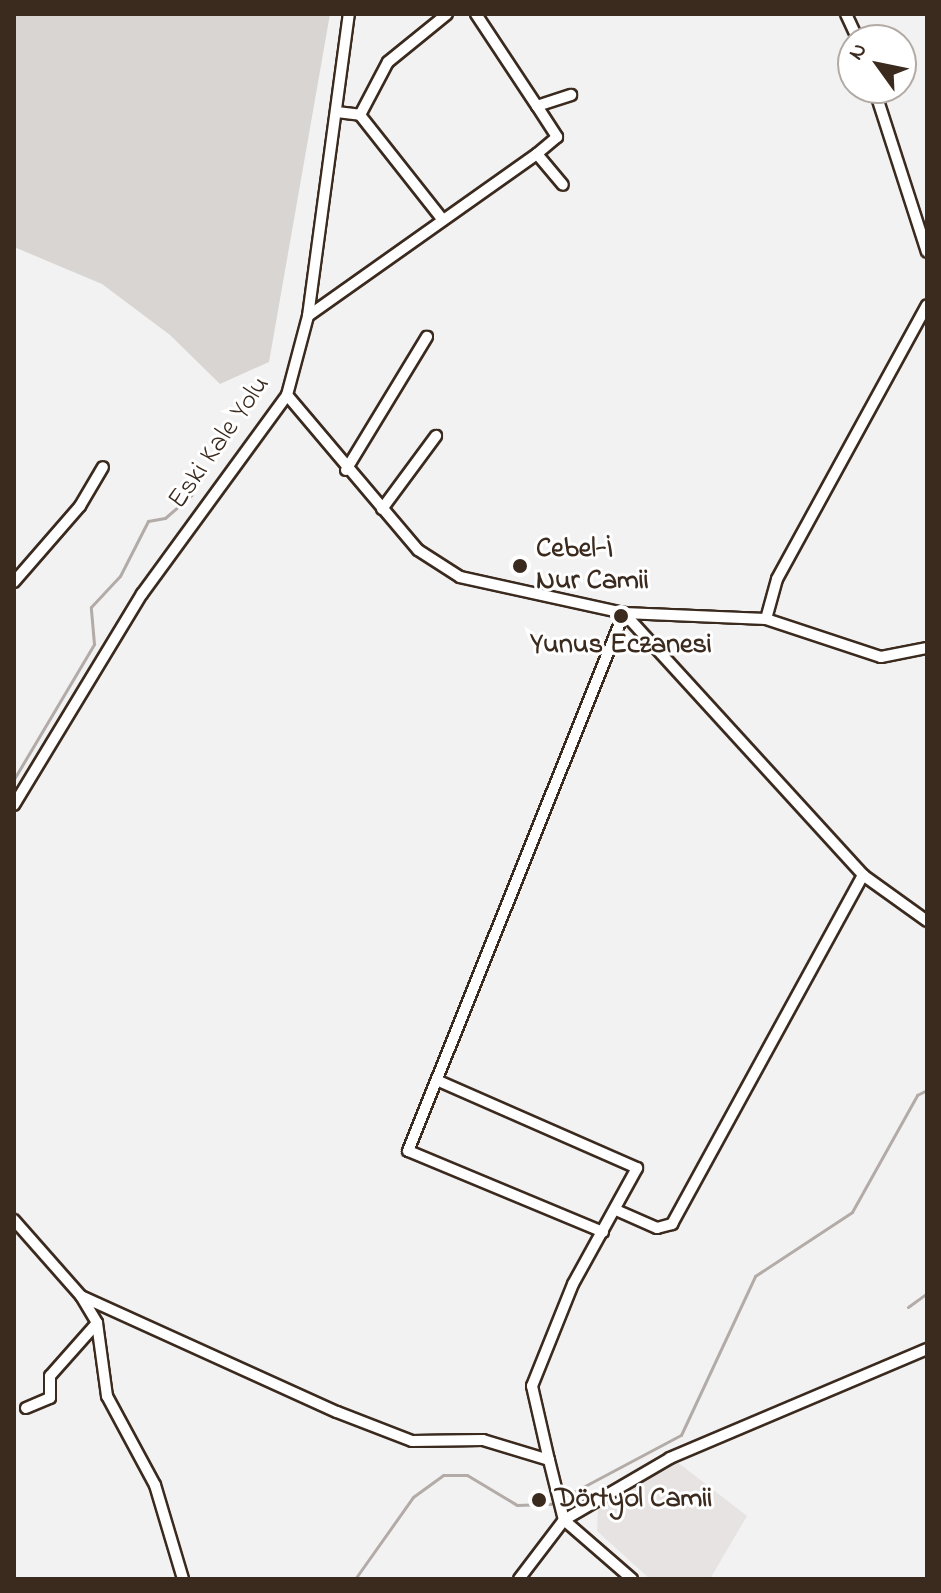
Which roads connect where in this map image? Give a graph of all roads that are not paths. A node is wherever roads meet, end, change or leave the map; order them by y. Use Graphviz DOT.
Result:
graph roads {
  1 [pos="349,14"];
  2 [pos="447,14"];
  3 [pos="476,14"];
  4 [pos="571,95"];
  5 [pos="879,104"];
  6 [pos="537,106"];
  7 [pos="337,112"];
  8 [pos="360,115"];
  9 [pos="537,154"];
  10 [pos="563,185"];
  11 [pos="442,219"];
  12 [pos="927,252"];
  13 [pos="927,305"];
  14 [pos="308,316"];
  15 [pos="427,337"];
  16 [pos="287,395"];
  17 [pos="436,436"];
  18 [pos="103,467"];
  19 [pos="346,470"];
  20 [pos="382,509"];
  21 [pos="14,582"];
  22 [pos="624,613"];
  23 [pos="766,619"];
  24 [pos="927,648"];
  25 [pos="14,805"];
  26 [pos="863,875"];
  27 [pos="927,921"];
  28 [pos="441,1082"];
  29 [pos="616,1210"];
  30 [pos="14,1220"];
  31 [pos="603,1232"];
  32 [pos="81,1296"];
  33 [pos="97,1323"];
  34 [pos="927,1349"];
  35 [pos="26,1408"];
  36 [pos="549,1460"];
  37 [pos="564,1516"];
  38 [pos="183,1579"];
  39 [pos="519,1579"];
  40 [pos="632,1579"];
  1 -- 7 [label="street, Eski Kale Yolu"];
  2 -- 8 [label="street"];
  3 -- 6 [label="street"];
  4 -- 6 [label="street"];
  5 -- 12 [label="street"];
  6 -- 9 [label="street"];
  7 -- 8 [label="street"];
  7 -- 14 [label="street, Eski Kale Yolu"];
  8 -- 11 [label="street"];
  9 -- 10 [label="street"];
  9 -- 11 [label="street"];
  11 -- 14 [label="street"];
  13 -- 23 [label="street"];
  14 -- 16 [label="street, Eski Kale Yolu"];
  15 -- 19 [label="street"];
  16 -- 19 [label="street"];
  16 -- 25 [label="street, Eski Kale Yolu"];
  17 -- 20 [label="street"];
  18 -- 21 [label="street"];
  19 -- 20 [label="street"];
  20 -- 22 [label="street"];
  22 -- 23 [label="street"];
  22 -- 26 [label="street"];
  22 -- 28 [label="street"];
  23 -- 24 [label="street"];
  26 -- 27 [label="street"];
  26 -- 29 [label="street"];
  28 -- 29 [label="street"];
  28 -- 31 [label="street"];
  29 -- 31 [label="street"];
  30 -- 32 [label="street"];
  31 -- 36 [label="street"];
  32 -- 33 [label="street"];
  32 -- 36 [label="street"];
  33 -- 35 [label="street"];
  33 -- 38 [label="street"];
  34 -- 37 [label="street"];
  36 -- 37 [label="street"];
  37 -- 39 [label="street"];
  37 -- 40 [label="street"];
}
